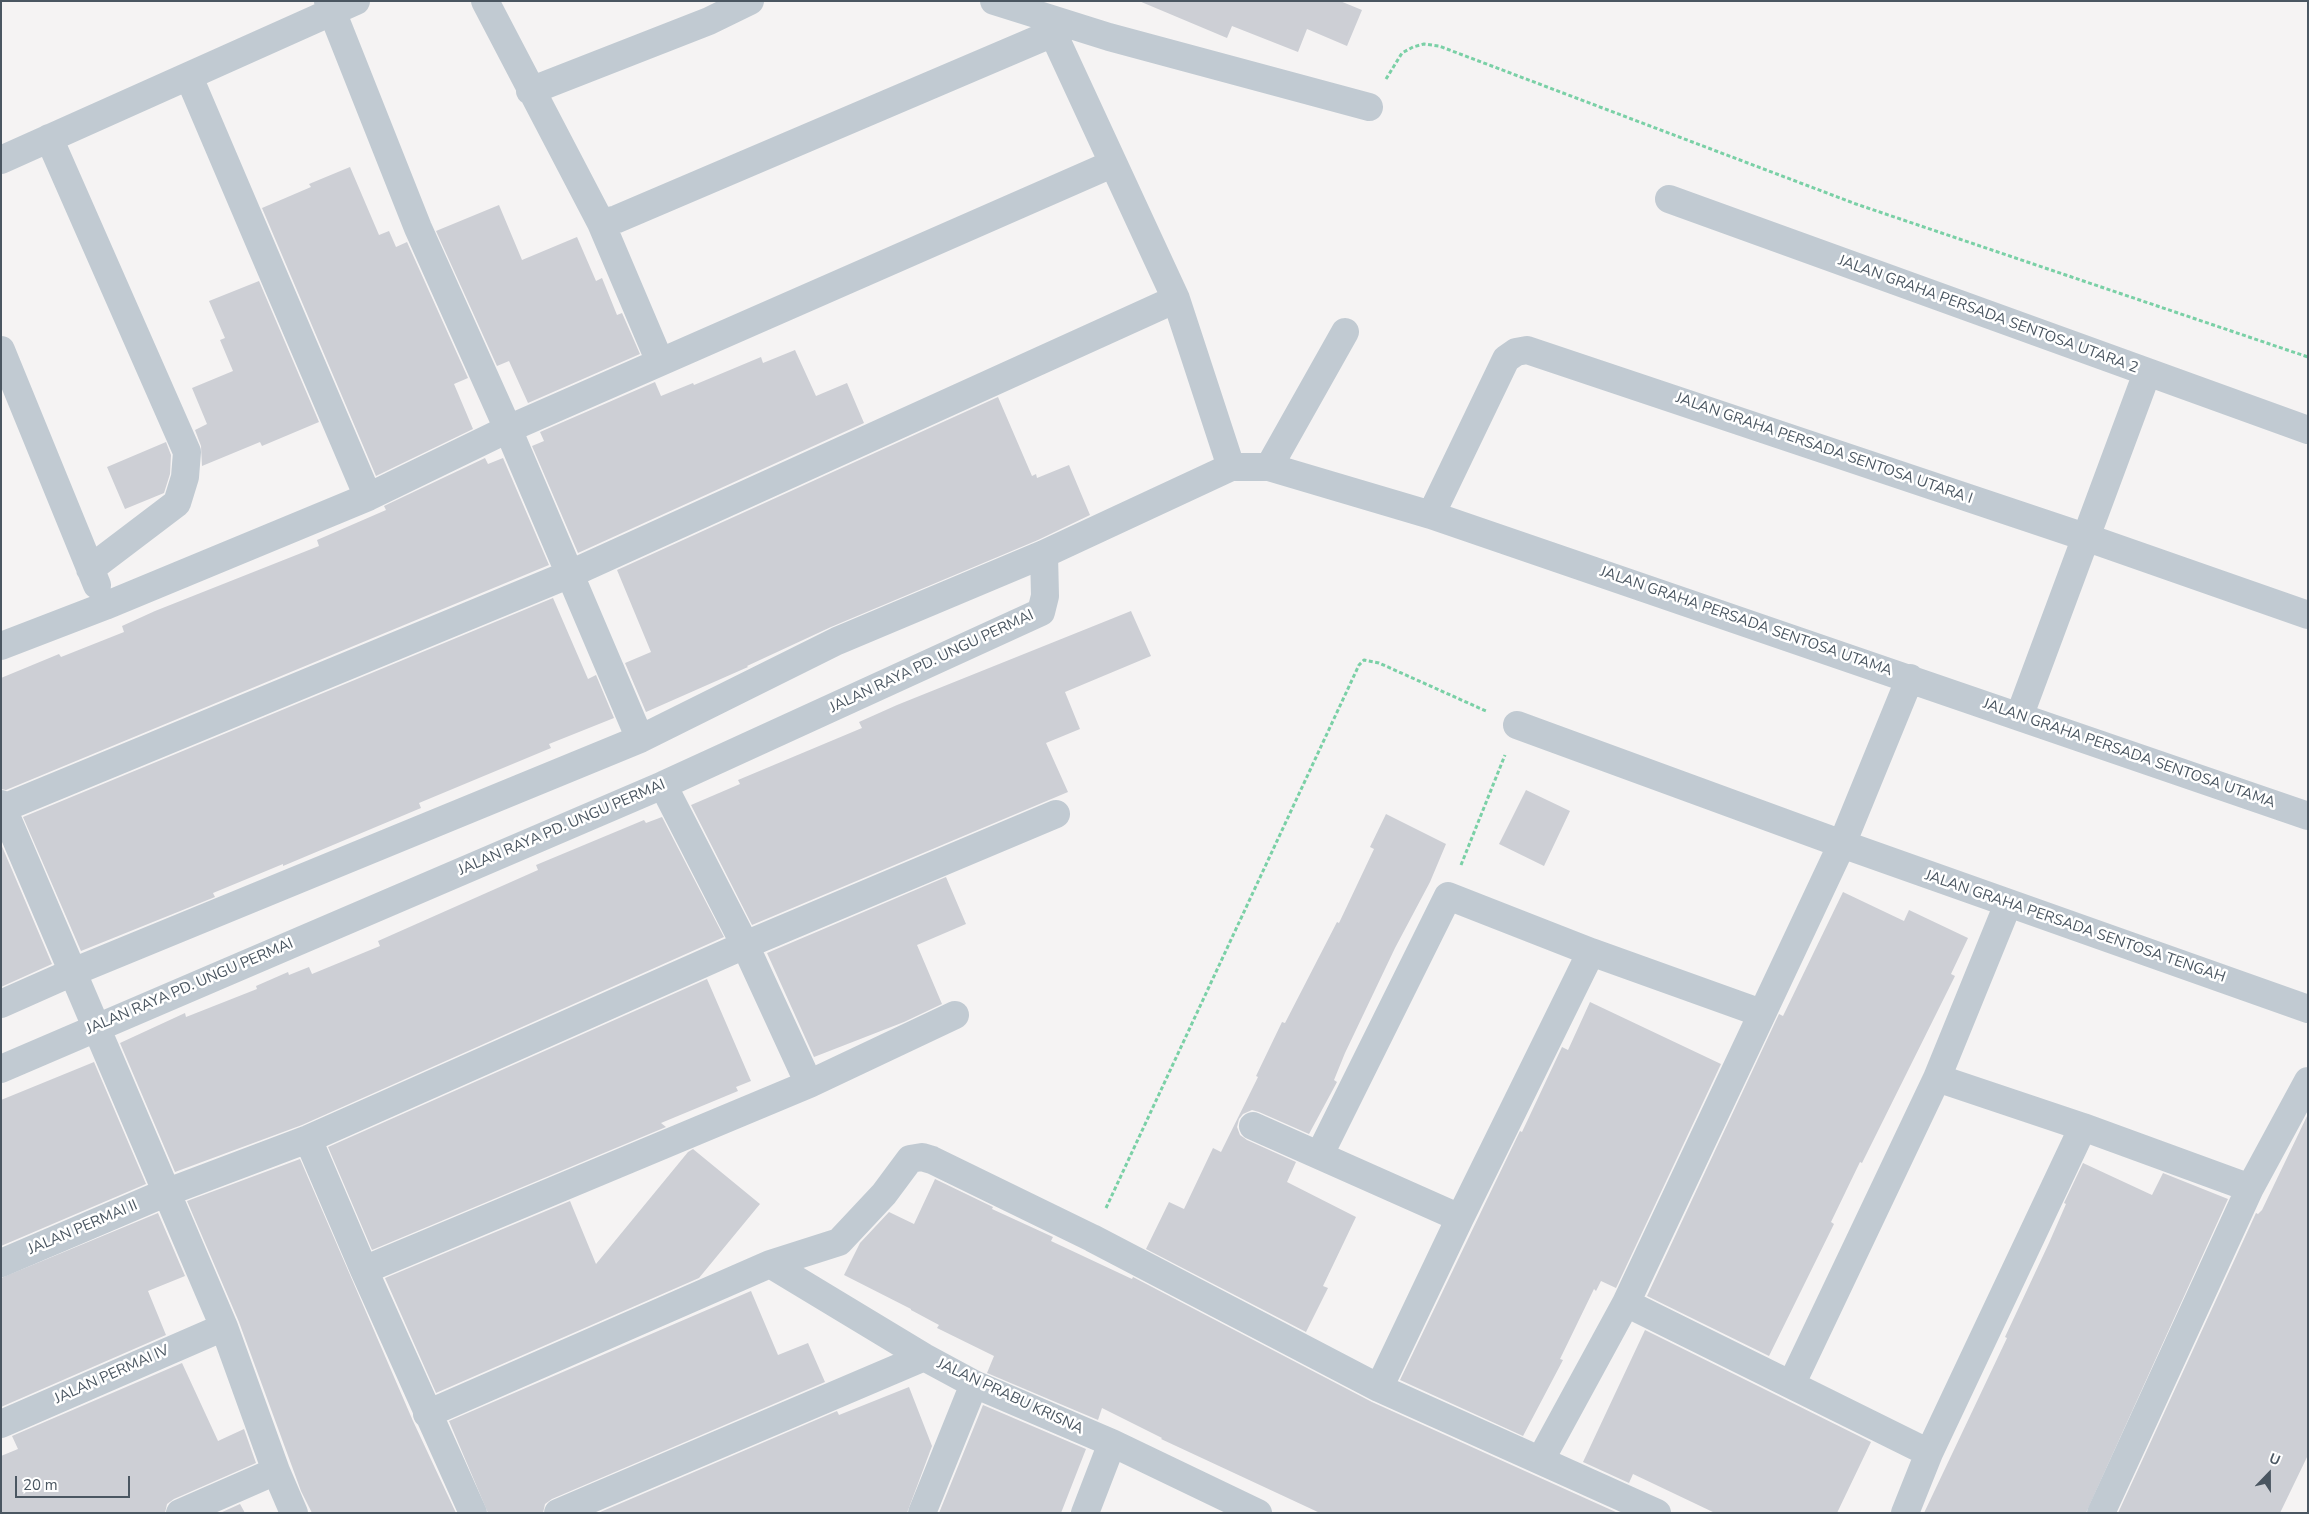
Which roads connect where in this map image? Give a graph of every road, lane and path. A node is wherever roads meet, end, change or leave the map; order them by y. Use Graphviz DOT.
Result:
graph roads {
  1 [pos="485,1"];
  2 [pos="750,1"];
  3 [pos="994,1"];
  4 [pos="339,5"];
  5 [pos="1061,29"];
  6 [pos="189,77"];
  7 [pos="530,91"];
  8 [pos="1369,107"];
  9 [pos="49,138"];
  10 [pos="1,160"];
  11 [pos="1112,164"];
  12 [pos="1669,199"];
  13 [pos="601,223"];
  14 [pos="1176,299"];
  15 [pos="1345,332"];
  16 [pos="1,350"];
  17 [pos="2308,357"];
  18 [pos="660,362"];
  19 [pos="2147,373"];
  20 [pos="508,429"];
  21 [pos="2308,430"];
  22 [pos="1231,467"];
  23 [pos="1269,467"];
  24 [pos="368,497"];
  25 [pos="1431,515"];
  26 [pos="2085,536"];
  27 [pos="1044,554"];
  28 [pos="90,569"];
  29 [pos="570,574"];
  30 [pos="105,606"];
  31 [pos="2308,615"];
  32 [pos="1,646"];
  33 [pos="1910,678"];
  34 [pos="2019,717"];
  35 [pos="1517,725"];
  36 [pos="640,739"];
  37 [pos="662,786"];
  38 [pos="2,807"];
  39 [pos="1056,814"];
  40 [pos="2308,816"];
  41 [pos="1842,844"];
  42 [pos="1448,896"];
  43 [pos="2008,904"];
  44 [pos="745,945"];
  45 [pos="1591,952"];
  46 [pos="73,972"];
  47 [pos="1,1004"];
  48 [pos="2308,1009"];
  49 [pos="1761,1013"];
  50 [pos="955,1015"];
  51 [pos="95,1028"];
  52 [pos="1,1069"];
  53 [pos="1937,1078"];
  54 [pos="2308,1082"];
  55 [pos="810,1084"];
  56 [pos="1253,1126"];
  57 [pos="2083,1127"];
  58 [pos="308,1139"];
  59 [pos="1320,1154"];
  60 [pos="2250,1188"];
  61 [pos="165,1193"];
  62 [pos="1460,1218"];
  63 [pos="1092,1238"];
  64 [pos="1,1263"];
  65 [pos="770,1264"];
  66 [pos="364,1270"];
  67 [pos="1626,1303"];
  68 [pos="224,1327"];
  69 [pos="924,1357"];
  70 [pos="1792,1383"];
  71 [pos="974,1384"];
  72 [pos="1380,1388"];
  73 [pos="427,1414"];
  74 [pos="1,1424"];
  75 [pos="1112,1443"];
  76 [pos="1929,1452"];
  77 [pos="1541,1459"];
  78 [pos="276,1471"];
  79 [pos="1253,1512"];
  80 [pos="180,1513"];
  81 [pos="294,1513"];
  82 [pos="473,1513"];
  83 [pos="558,1513"];
  84 [pos="922,1513"];
  85 [pos="1085,1513"];
  86 [pos="1657,1513"];
  87 [pos="1904,1513"];
  88 [pos="2101,1513"];
  1 -- 7 [label="street"];
  2 -- 7 [label="street"];
  3 -- 5 [label="street"];
  4 -- 6 [label="street"];
  4 -- 20 [label="street"];
  5 -- 8 [label="street"];
  5 -- 11 [label="street"];
  5 -- 13 [label="street"];
  6 -- 9 [label="street"];
  6 -- 24 [label="street"];
  7 -- 13 [label="street"];
  8 -- 17 [label="path"];
  9 -- 10 [label="street"];
  9 -- 28 [label="street"];
  11 -- 14 [label="street"];
  11 -- 18 [label="street"];
  12 -- 19 [label="street, JALAN GRAHA PERSADA SENTOSA UTARA 2"];
  13 -- 18 [label="street"];
  14 -- 22 [label="street"];
  14 -- 29 [label="street"];
  15 -- 23 [label="street"];
  16 -- 28 [label="street"];
  18 -- 20 [label="street"];
  19 -- 21 [label="street, JALAN GRAHA PERSADA SENTOSA UTARA 2"];
  19 -- 26 [label="street"];
  20 -- 24 [label="street"];
  20 -- 29 [label="street"];
  22 -- 23 [label="street, JALAN GRAHA PERSADA SENTOSA UTAMA"];
  22 -- 27 [label="street, JALAN GRAHA PERSADA SENTOSA UTAMA"];
  23 -- 25 [label="street, JALAN GRAHA PERSADA SENTOSA UTAMA"];
  24 -- 30 [label="street"];
  25 -- 26 [label="street, JALAN GRAHA PERSADA SENTOSA UTARA I"];
  25 -- 33 [label="street, JALAN GRAHA PERSADA SENTOSA UTAMA"];
  26 -- 31 [label="street, JALAN GRAHA PERSADA SENTOSA UTARA I"];
  26 -- 34 [label="street"];
  27 -- 36 [label="street"];
  27 -- 37 [label="street, JALAN RAYA PD. UNGU PERMAI"];
  28 -- 30 [label="street"];
  29 -- 36 [label="street"];
  29 -- 38 [label="street"];
  30 -- 32 [label="street"];
  33 -- 34 [label="street, JALAN GRAHA PERSADA SENTOSA UTAMA"];
  33 -- 41 [label="street"];
  34 -- 40 [label="street, JALAN GRAHA PERSADA SENTOSA UTAMA"];
  35 -- 41 [label="street, JALAN GRAHA PERSADA SENTOSA TENGAH"];
  35 -- 42 [label="path"];
  35 -- 63 [label="path"];
  36 -- 46 [label="street"];
  37 -- 44 [label="street"];
  37 -- 51 [label="street, JALAN RAYA PD. UNGU PERMAI"];
  38 -- 46 [label="street"];
  39 -- 44 [label="street, JALAN PERMAI II"];
  41 -- 43 [label="street, JALAN GRAHA PERSADA SENTOSA TENGAH"];
  41 -- 49 [label="street"];
  42 -- 45 [label="street"];
  42 -- 59 [label="street"];
  43 -- 48 [label="street, JALAN GRAHA PERSADA SENTOSA TENGAH"];
  43 -- 53 [label="street"];
  44 -- 55 [label="street"];
  44 -- 58 [label="street, JALAN PERMAI II"];
  45 -- 49 [label="street"];
  45 -- 62 [label="street"];
  46 -- 47 [label="street"];
  46 -- 51 [label="street"];
  49 -- 67 [label="street"];
  50 -- 55 [label="street"];
  51 -- 52 [label="street, JALAN RAYA PD. UNGU PERMAI"];
  51 -- 61 [label="street"];
  53 -- 57 [label="street"];
  53 -- 70 [label="street"];
  54 -- 60 [label="street"];
  55 -- 66 [label="street"];
  56 -- 59 [label="street"];
  57 -- 60 [label="street"];
  57 -- 76 [label="street"];
  58 -- 61 [label="street, JALAN PERMAI II"];
  58 -- 66 [label="street"];
  59 -- 62 [label="street"];
  60 -- 88 [label="street"];
  61 -- 64 [label="street, JALAN PERMAI II"];
  61 -- 68 [label="street"];
  62 -- 72 [label="street"];
  63 -- 65 [label="street"];
  63 -- 72 [label="street"];
  65 -- 69 [label="street, JALAN PRABU KRISNA"];
  65 -- 73 [label="street"];
  66 -- 73 [label="street"];
  67 -- 70 [label="street"];
  67 -- 77 [label="street"];
  68 -- 74 [label="street, JALAN PERMAI IV"];
  68 -- 78 [label="street"];
  69 -- 71 [label="street, JALAN PRABU KRISNA"];
  69 -- 83 [label="street"];
  70 -- 76 [label="street"];
  71 -- 75 [label="street, JALAN PRABU KRISNA"];
  71 -- 84 [label="street"];
  72 -- 77 [label="street"];
  73 -- 82 [label="street"];
  75 -- 79 [label="street, JALAN PRABU KRISNA"];
  75 -- 85 [label="street"];
  76 -- 87 [label="street"];
  77 -- 86 [label="street"];
  78 -- 80 [label="street"];
  78 -- 81 [label="street"];
}
